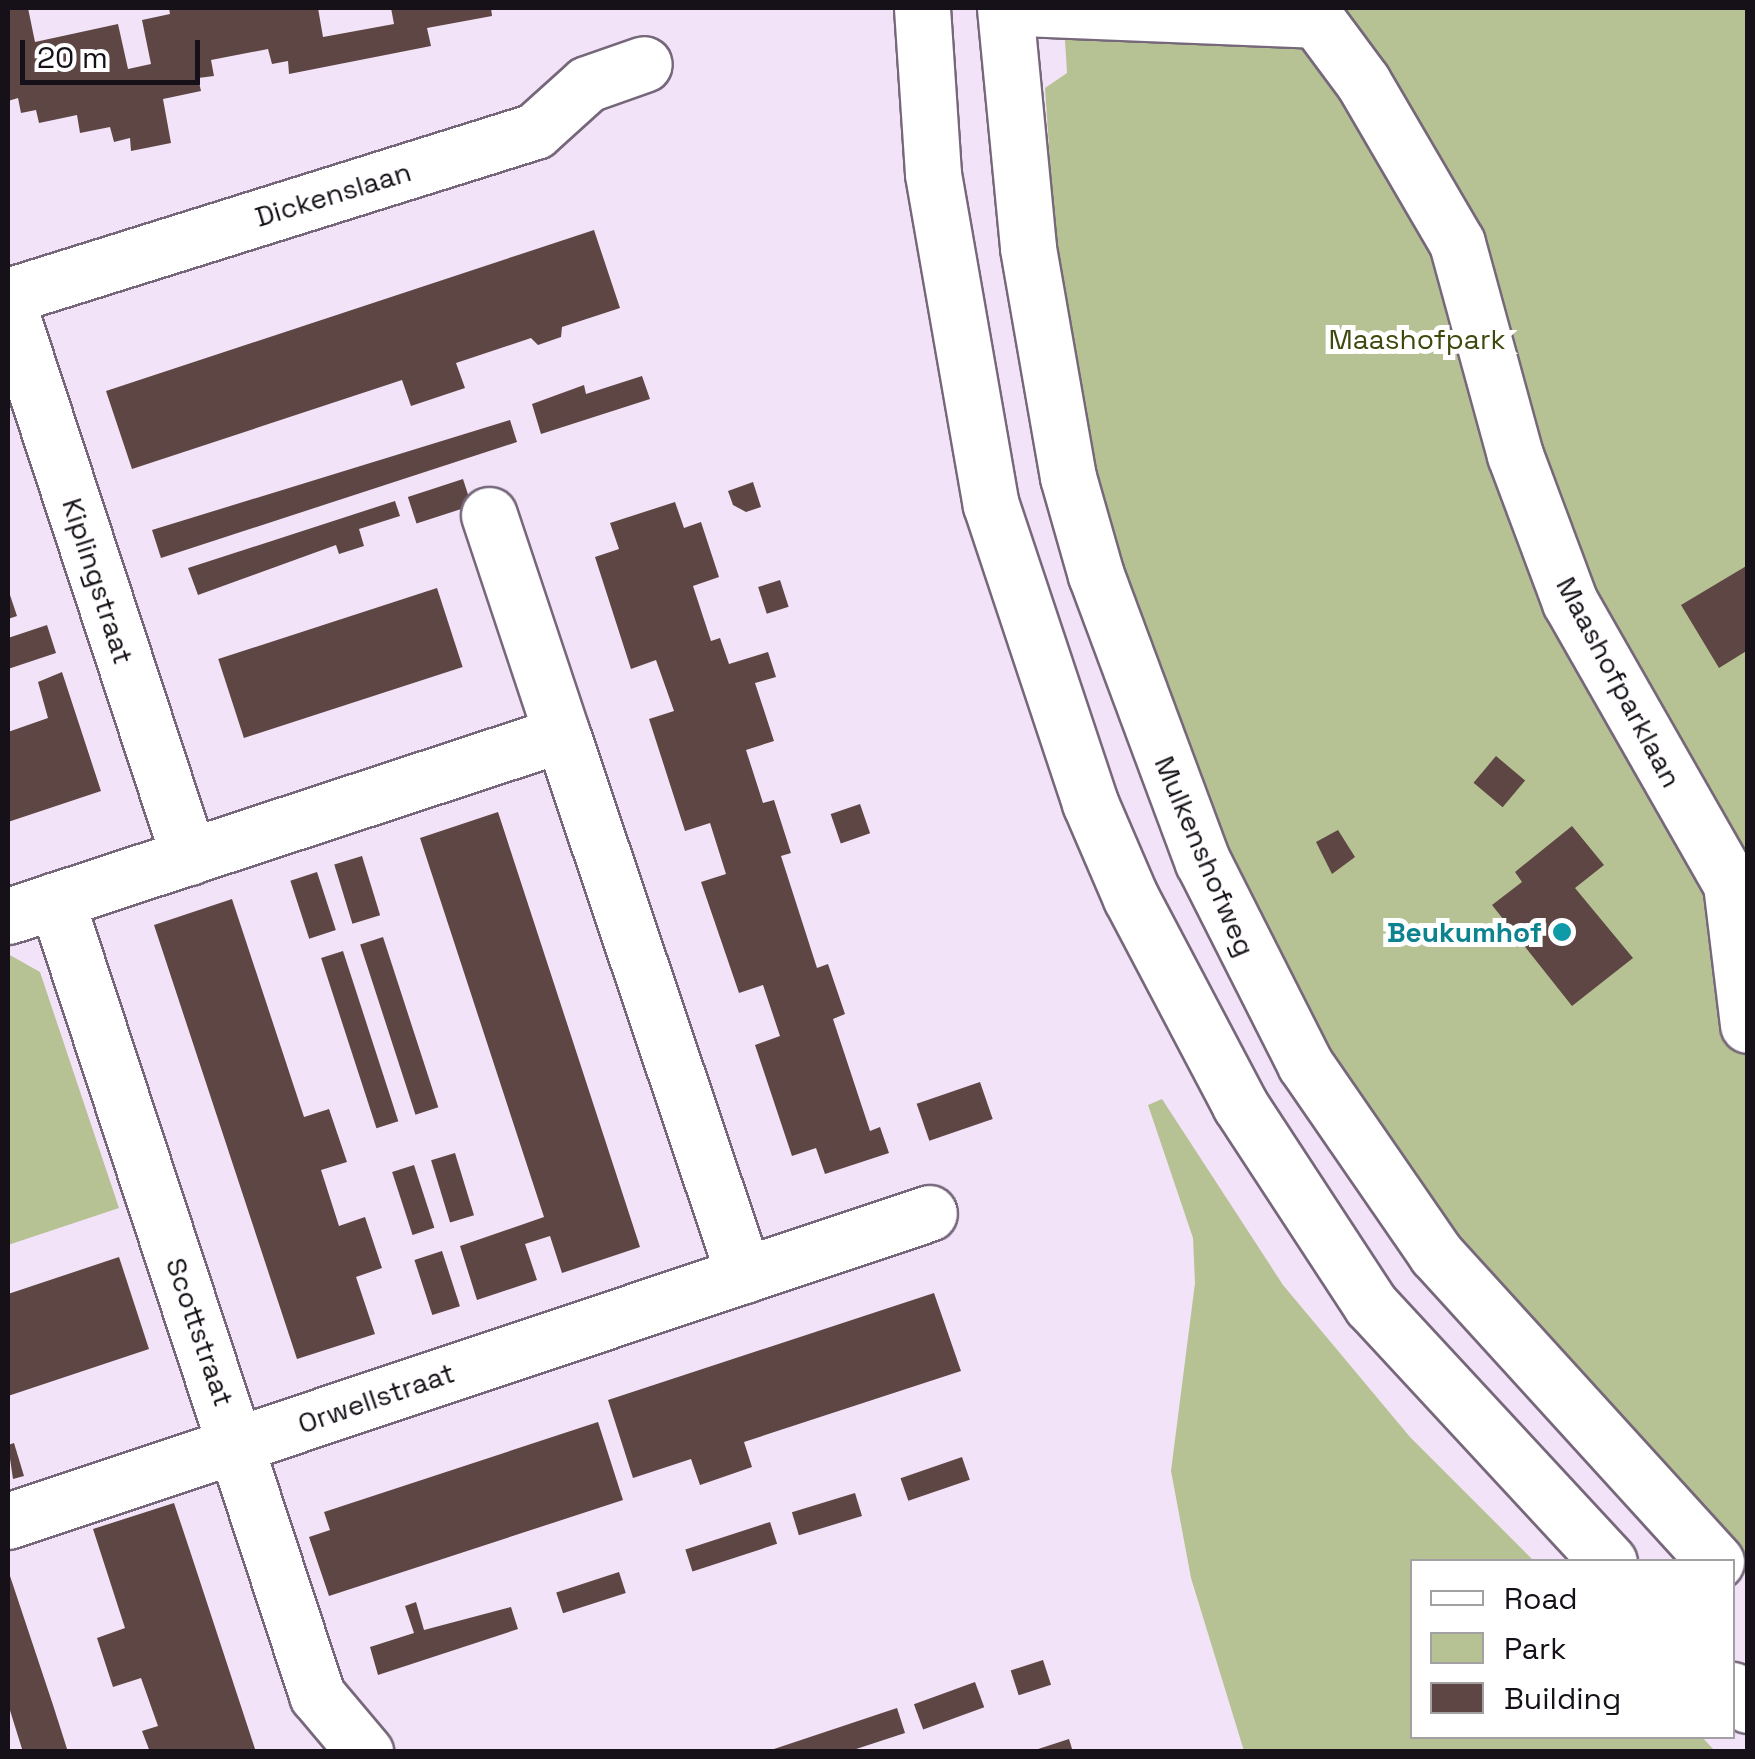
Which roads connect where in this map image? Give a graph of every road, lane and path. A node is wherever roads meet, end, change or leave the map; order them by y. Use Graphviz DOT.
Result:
graph roads {
  1 [pos="922,8"];
  2 [pos="958,8"];
  3 [pos="1005,8"];
  4 [pos="1019,8"];
  5 [pos="644,64"];
  6 [pos="8,296"];
  7 [pos="8,305"];
  8 [pos="489,515"];
  9 [pos="562,734"];
  10 [pos="189,856"];
  11 [pos="32,908"];
  12 [pos="1748,1025"];
  13 [pos="930,1213"];
  14 [pos="744,1275"];
  15 [pos="238,1445"];
  16 [pos="8,1522"];
  17 [pos="1606,1559"];
  18 [pos="1713,1559"];
  19 [pos="365,1752"];
  1 -- 2 [label="street"];
  1 -- 17 [label="street"];
  3 -- 18 [label="street, Mulkenshofweg"];
  4 -- 12 [label="street, Maashofparklaan"];
  5 -- 6 [label="street, Dickenslaan"];
  7 -- 10 [label="street, Kiplingstraat"];
  8 -- 9 [label="street"];
  9 -- 10 [label="street"];
  9 -- 14 [label="street"];
  10 -- 11 [label="street"];
  11 -- 15 [label="street, Scottstraat"];
  13 -- 14 [label="street, Orwellstraat"];
  14 -- 15 [label="street, Orwellstraat"];
  15 -- 16 [label="street, Orwellstraat"];
  15 -- 19 [label="street, Scottstraat"];
}
